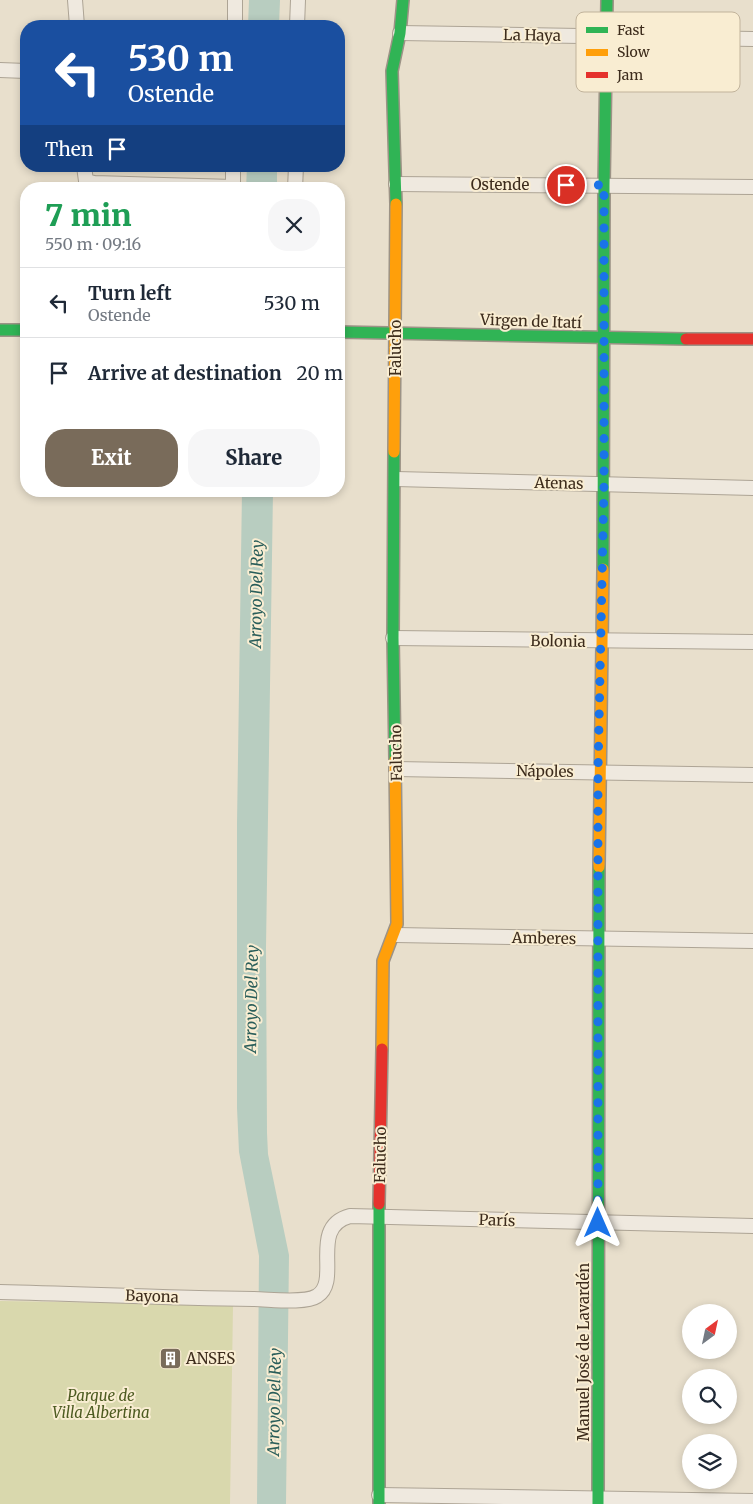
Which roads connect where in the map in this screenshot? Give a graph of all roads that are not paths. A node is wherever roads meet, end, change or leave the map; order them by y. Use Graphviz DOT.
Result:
graph roads {
  1 [pos="75,0"];
  2 [pos="235,0"];
  3 [pos="298,0"];
  4 [pos="403,0"];
  5 [pos="77,20"];
  6 [pos="235,20"];
  7 [pos="297,20"];
  8 [pos="400,33"];
  9 [pos="576,36"];
  10 [pos="740,39"];
  11 [pos="753,39"];
  12 [pos="0,70"];
  13 [pos="20,71"];
  14 [pos="605,92"];
  15 [pos="85,172"];
  16 [pos="90,182"];
  17 [pos="396,184"];
  18 [pos="604,185"];
  19 [pos="753,187"];
  20 [pos="0,330"];
  21 [pos="20,330"];
  22 [pos="345,332"];
  23 [pos="394,332"];
  24 [pos="603,338"];
  25 [pos="753,339"];
  26 [pos="396,479"];
  27 [pos="604,484"];
  28 [pos="753,488"];
  29 [pos="393,638"];
  30 [pos="602,641"];
  31 [pos="753,642"];
  32 [pos="396,769"];
  33 [pos="598,772"];
  34 [pos="753,775"];
  35 [pos="396,935"];
  36 [pos="598,939"];
  37 [pos="753,942"];
  38 [pos="379,1217"];
  39 [pos="598,1223"];
  40 [pos="753,1226"];
  41 [pos="0,1292"];
  42 [pos="304,1300"];
  43 [pos="379,1499"];
  44 [pos="598,1501"];
  45 [pos="753,1501"];
  1 -- 5 [label="street"];
  2 -- 6 [label="street"];
  3 -- 7 [label="street"];
  4 -- 8 [label="street, Falucho"];
  8 -- 9 [label="street, La Haya"];
  8 -- 17 [label="street, Falucho"];
  10 -- 11 [label="street, La Haya"];
  12 -- 13 [label="street"];
  14 -- 18 [label="street, Manuel José de Lavardén"];
  15 -- 16 [label="street"];
  17 -- 18 [label="street, Ostende"];
  17 -- 23 [label="street, Falucho"];
  18 -- 19 [label="street, Ostende"];
  18 -- 24 [label="street, Manuel José de Lavardén"];
  20 -- 21 [label="street"];
  22 -- 23 [label="street, Virgen de Itatí"];
  23 -- 24 [label="street, Virgen de Itatí"];
  23 -- 26 [label="street, Falucho"];
  24 -- 25 [label="street, Virgen de Itatí"];
  24 -- 27 [label="street, Manuel José de Lavardén"];
  26 -- 27 [label="street, Atenas"];
  26 -- 29 [label="street, Falucho"];
  27 -- 28 [label="street, Atenas"];
  27 -- 30 [label="street, Manuel José de Lavardén"];
  29 -- 30 [label="street, Bolonia"];
  29 -- 32 [label="street, Falucho"];
  30 -- 31 [label="street, Bolonia"];
  30 -- 33 [label="street, Manuel José de Lavardén"];
  32 -- 33 [label="street, Nápoles"];
  32 -- 35 [label="street, Falucho"];
  33 -- 34 [label="street, Nápoles"];
  33 -- 36 [label="street, Manuel José de Lavardén"];
  35 -- 36 [label="street, Amberes"];
  35 -- 38 [label="street, Falucho"];
  36 -- 37 [label="street, Amberes"];
  36 -- 39 [label="street, Manuel José de Lavardén"];
  38 -- 39 [label="street, París"];
  38 -- 42 [label="street, París"];
  38 -- 43 [label="street, Falucho"];
  39 -- 40 [label="street, París"];
  39 -- 44 [label="street, Manuel José de Lavardén"];
  41 -- 42 [label="street, Bayona"];
  43 -- 44 [label="street"];
  44 -- 45 [label="street"];
}
